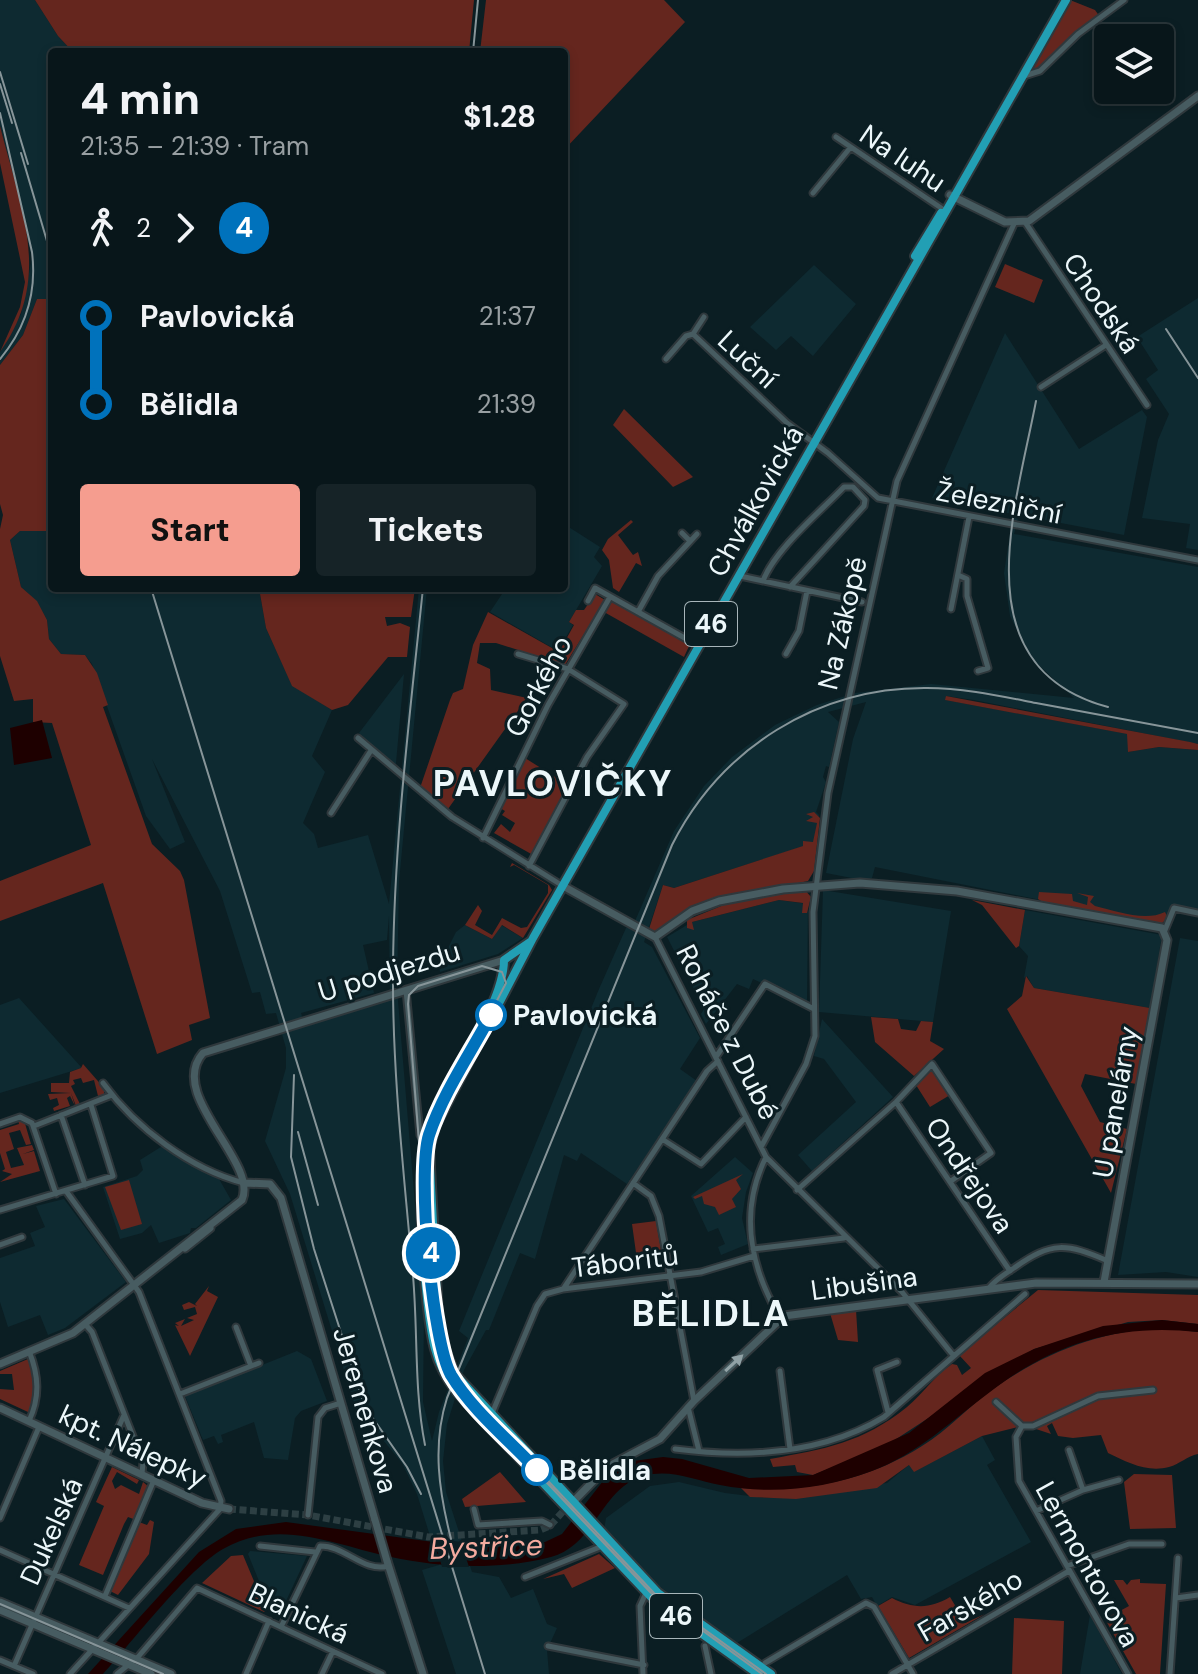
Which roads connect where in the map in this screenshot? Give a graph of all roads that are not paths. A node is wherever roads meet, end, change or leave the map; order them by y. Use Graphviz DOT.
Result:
graph roads {
  1 [pos="1066,0"];
  2 [pos="1124,0"];
  3 [pos="1023,76"];
  4 [pos="1198,96"];
  5 [pos="836,137"];
  6 [pos="850,148"];
  7 [pos="813,193"];
  8 [pos="954,194"];
  9 [pos="945,210"];
  10 [pos="1025,222"];
  11 [pos="1014,224"];
  12 [pos="704,317"];
  13 [pos="693,334"];
  14 [pos="1106,345"];
  15 [pos="666,359"];
  16 [pos="1041,387"];
  17 [pos="1147,405"];
  18 [pos="813,443"];
  19 [pos="892,502"];
  20 [pos="969,517"];
  21 [pos="682,533"];
  22 [pos="697,534"];
  23 [pos="690,541"];
  24 [pos="1198,560"];
  25 [pos="739,575"];
  26 [pos="958,575"];
  27 [pos="763,581"];
  28 [pos="790,587"];
  29 [pos="807,591"];
  30 [pos="610,597"];
  31 [pos="588,601"];
  32 [pos="862,602"];
  33 [pos="951,609"];
  34 [pos="638,612"];
  35 [pos="699,646"];
  36 [pos="518,654"];
  37 [pos="786,654"];
  38 [pos="567,670"];
  39 [pos="978,671"];
  40 [pos="358,738"];
  41 [pos="370,752"];
  42 [pos="331,813"];
  43 [pos="483,838"];
  44 [pos="529,866"];
  45 [pos="816,885"];
  46 [pos="563,886"];
  47 [pos="1198,913"];
  48 [pos="1165,930"];
  49 [pos="655,937"];
  50 [pos="533,938"];
  51 [pos="506,959"];
  52 [pos="405,989"];
  53 [pos="504,992"];
  54 [pos="815,1009"];
  55 [pos="717,1059"];
  56 [pos="103,1083"];
  57 [pos="112,1095"];
  58 [pos="896,1102"];
  59 [pos="91,1105"];
  60 [pos="61,1115"];
  61 [pos="746,1117"];
  62 [pos="0,1124"];
  63 [pos="34,1126"];
  64 [pos="662,1139"];
  65 [pos="427,1143"];
  66 [pos="761,1147"];
  67 [pos="766,1157"];
  68 [pos="951,1181"];
  69 [pos="245,1183"];
  70 [pos="633,1183"];
  71 [pos="85,1185"];
  72 [pos="797,1190"];
  73 [pos="66,1191"];
  74 [pos="56,1194"];
  75 [pos="0,1210"];
  76 [pos="22,1237"];
  77 [pos="844,1238"];
  78 [pos="0,1245"];
  79 [pos="753,1252"];
  80 [pos="1108,1261"];
  81 [pos="1010,1271"];
  82 [pos="670,1277"];
  83 [pos="1104,1282"];
  84 [pos="1198,1284"];
  85 [pos="134,1286"];
  86 [pos="563,1289"];
  87 [pos="989,1289"];
  88 [pos="1025,1294"];
  89 [pos="907,1299"];
  90 [pos="780,1318"];
  91 [pos="85,1324"];
  92 [pos="236,1327"];
  93 [pos="29,1351"];
  94 [pos="953,1355"];
  95 [pos="1,1362"];
  96 [pos="897,1362"];
  97 [pos="259,1363"];
  98 [pos="251,1366"];
  99 [pos="780,1371"];
  100 [pos="1153,1390"];
  101 [pos="180,1394"];
  102 [pos="996,1402"];
  103 [pos="341,1403"];
  104 [pos="691,1404"];
  105 [pos="0,1408"];
  106 [pos="888,1412"];
  107 [pos="124,1415"];
  108 [pos="487,1418"];
  109 [pos="29,1421"];
  110 [pos="1022,1426"];
  111 [pos="39,1427"];
  112 [pos="675,1449"];
  113 [pos="790,1449"];
  114 [pos="1069,1450"];
  115 [pos="699,1451"];
  116 [pos="105,1457"];
  117 [pos="142,1474"];
  118 [pos="154,1480"];
  119 [pos="1119,1480"];
  120 [pos="1083,1490"];
  121 [pos="573,1507"];
  122 [pos="220,1509"];
  123 [pos="229,1509"];
  124 [pos="474,1509"];
  125 [pos="1036,1511"];
  126 [pos="308,1515"];
  127 [pos="0,1518"];
  128 [pos="550,1525"];
  129 [pos="606,1544"];
  130 [pos="1162,1544"];
  131 [pos="260,1546"];
  132 [pos="317,1549"];
  133 [pos="0,1550"];
  134 [pos="1178,1558"];
  135 [pos="388,1563"];
  136 [pos="1068,1569"];
  137 [pos="54,1574"];
  138 [pos="525,1577"];
  139 [pos="648,1589"];
  140 [pos="1198,1595"];
  141 [pos="105,1596"];
  142 [pos="1176,1598"];
  143 [pos="0,1602"];
  144 [pos="129,1608"];
  145 [pos="0,1610"];
  146 [pos="34,1620"];
  147 [pos="269,1621"];
  148 [pos="281,1627"];
  149 [pos="92,1646"];
  150 [pos="548,1646"];
  151 [pos="705,1646"];
  152 [pos="333,1651"];
  153 [pos="415,1658"];
  154 [pos="131,1659"];
  155 [pos="0,1660"];
  156 [pos="765,1663"];
  157 [pos="908,1664"];
  158 [pos="644,1665"];
  159 [pos="14,1666"];
  160 [pos="33,1674"];
  161 [pos="70,1674"];
  162 [pos="117,1674"];
  163 [pos="151,1674"];
  164 [pos="171,1674"];
  165 [pos="246,1674"];
  166 [pos="322,1674"];
  167 [pos="382,1674"];
  168 [pos="417,1674"];
  169 [pos="423,1674"];
  170 [pos="643,1674"];
  171 [pos="711,1674"];
  172 [pos="758,1674"];
  173 [pos="771,1674"];
  174 [pos="892,1674"];
  175 [pos="913,1674"];
  176 [pos="1128,1674"];
  177 [pos="1170,1674"];
  1 -- 3 [label="main road, Chválkovická"];
  2 -- 3 [label="street"];
  3 -- 8 [label="main road, Chválkovická"];
  4 -- 10 [label="street"];
  5 -- 6 [label="street, Na luhu"];
  6 -- 7 [label="street"];
  6 -- 9 [label="street, Na luhu"];
  8 -- 9 [label="main road, Chválkovická"];
  8 -- 11 [label="street"];
  9 -- 18 [label="main road, Chválkovická / 46"];
  10 -- 11 [label="street"];
  10 -- 14 [label="street, Chodská"];
  11 -- 19 [label="street, Na Zákopě"];
  12 -- 13 [label="street"];
  13 -- 15 [label="street"];
  13 -- 18 [label="street, Luční"];
  14 -- 16 [label="street"];
  14 -- 17 [label="street, Chodská"];
  18 -- 19 [label="street, Železniční"];
  18 -- 25 [label="main road, Chválkovická / 46"];
  19 -- 20 [label="street, Železniční"];
  19 -- 45 [label="street, Na Zákopě"];
  20 -- 24 [label="street, Železniční"];
  20 -- 26 [label="street"];
  21 -- 23 [label="street"];
  22 -- 23 [label="street"];
  23 -- 34 [label="street"];
  25 -- 27 [label="street"];
  25 -- 35 [label="main road, Chválkovická / 46"];
  26 -- 33 [label="street"];
  26 -- 39 [label="street"];
  27 -- 28 [label="street"];
  27 -- 28 [label="street"];
  28 -- 29 [label="street"];
  29 -- 32 [label="street"];
  29 -- 37 [label="street"];
  30 -- 31 [label="street"];
  30 -- 34 [label="street"];
  30 -- 38 [label="street, Gorkého"];
  34 -- 35 [label="street"];
  35 -- 46 [label="main road, Chválkovická / 46"];
  36 -- 38 [label="street"];
  38 -- 43 [label="street, Gorkého"];
  38 -- 44 [label="street"];
  40 -- 41 [label="street"];
  41 -- 42 [label="street"];
  41 -- 43 [label="street"];
  43 -- 44 [label="street"];
  44 -- 46 [label="street"];
  45 -- 48 [label="street"];
  45 -- 49 [label="street"];
  45 -- 54 [label="street, Na Zákopě"];
  46 -- 49 [label="street, Roháče z Dubé"];
  46 -- 50 [label="main road, 46"];
  47 -- 48 [label="street"];
  48 -- 80 [label="street, U panelárny"];
  49 -- 55 [label="street, Roháče z Dubé"];
  50 -- 51 [label="main road, U podjezdu"];
  50 -- 53 [label="main road, 46"];
  51 -- 52 [label="street, U podjezdu"];
  51 -- 53 [label="main road"];
  52 -- 65 [label="street"];
  52 -- 69 [label="street, U podjezdu"];
  53 -- 65 [label="main road, 46"];
  53 -- 65 [label="main road, 46"];
  54 -- 55 [label="street"];
  54 -- 66 [label="street, Na Zákopě"];
  55 -- 61 [label="street, Roháče z Dubé"];
  55 -- 64 [label="street"];
  56 -- 57 [label="street"];
  57 -- 59 [label="street"];
  57 -- 69 [label="street"];
  58 -- 68 [label="street, Ondřejova"];
  58 -- 68 [label="street"];
  58 -- 72 [label="street"];
  59 -- 60 [label="street"];
  59 -- 71 [label="street"];
  60 -- 63 [label="street"];
  60 -- 71 [label="street"];
  61 -- 64 [label="street"];
  61 -- 66 [label="street, Roháče z Dubé"];
  62 -- 63 [label="street"];
  63 -- 74 [label="street"];
  64 -- 70 [label="street"];
  65 -- 108 [label="main road, 46"];
  66 -- 67 [label="street, Roháče z Dubé"];
  67 -- 72 [label="street, Roháče z Dubé"];
  67 -- 79 [label="street"];
  68 -- 81 [label="street, Ondřejova"];
  69 -- 85 [label="street"];
  69 -- 103 [label="street, Jeremenkova"];
  70 -- 82 [label="street"];
  70 -- 86 [label="street"];
  71 -- 73 [label="street"];
  72 -- 77 [label="street, Roháče z Dubé"];
  73 -- 74 [label="street"];
  73 -- 85 [label="street"];
  74 -- 75 [label="street"];
  76 -- 78 [label="street"];
  77 -- 79 [label="street, Táboritů"];
  77 -- 89 [label="street, Roháče z Dubé"];
  79 -- 82 [label="street, Táboritů"];
  79 -- 90 [label="street"];
  80 -- 81 [label="street"];
  80 -- 83 [label="street, U panelárny"];
  81 -- 87 [label="street"];
  82 -- 86 [label="street, Táboritů"];
  82 -- 104 [label="street"];
  83 -- 84 [label="street, Libušina"];
  83 -- 87 [label="street, Libušina"];
  85 -- 91 [label="street"];
  85 -- 101 [label="street"];
  86 -- 108 [label="street, Táboritů"];
  87 -- 89 [label="street, Libušina"];
  88 -- 94 [label="street"];
  89 -- 90 [label="street, Libušina"];
  89 -- 94 [label="street, Roháče z Dubé"];
  104 -- 90 [label="street, Libušina, one-way"];
  91 -- 93 [label="street"];
  91 -- 107 [label="street"];
  92 -- 98 [label="street"];
  93 -- 95 [label="street"];
  93 -- 109 [label="street"];
  94 -- 106 [label="street"];
  96 -- 106 [label="street"];
  97 -- 98 [label="street"];
  98 -- 101 [label="street"];
  99 -- 113 [label="street"];
  100 -- 110 [label="street"];
  101 -- 122 [label="street"];
  102 -- 110 [label="street"];
  103 -- 126 [label="street"];
  103 -- 135 [label="street, Jeremenkova, bridge"];
  104 -- 115 [label="street"];
  104 -- 121 [label="street, Libušina"];
  105 -- 109 [label="street, kpt. Nálepky"];
  106 -- 113 [label="street"];
  107 -- 116 [label="street, Dukelská"];
  107 -- 117 [label="street"];
  108 -- 121 [label="main road, 46"];
  109 -- 111 [label="street, kpt. Nálepky"];
  110 -- 125 [label="street, Lermontovova"];
  111 -- 116 [label="street, kpt. Nálepky"];
  111 -- 127 [label="street"];
  112 -- 115 [label="street"];
  113 -- 115 [label="street"];
  114 -- 120 [label="street"];
  116 -- 117 [label="street, kpt. Nálepky"];
  116 -- 137 [label="street, Dukelská"];
  117 -- 118 [label="street, kpt. Nálepky"];
  118 -- 122 [label="street, kpt. Nálepky"];
  118 -- 141 [label="street"];
  119 -- 120 [label="street"];
  120 -- 125 [label="street"];
  121 -- 129 [label="main road"];
  122 -- 123 [label="street"];
  122 -- 144 [label="street"];
  124 -- 128 [label="street"];
  125 -- 136 [label="street, Lermontovova"];
  129 -- 138 [label="street"];
  129 -- 139 [label="main road"];
  130 -- 136 [label="street, Farského"];
  131 -- 132 [label="street"];
  132 -- 135 [label="street"];
  132 -- 148 [label="street"];
  133 -- 137 [label="street"];
  134 -- 142 [label="street, Lermontovova"];
  135 -- 153 [label="street, Jeremenkova"];
  136 -- 157 [label="street, Farského"];
  136 -- 176 [label="street, Lermontovova"];
  137 -- 141 [label="street"];
  137 -- 146 [label="street, Dukelská"];
  139 -- 158 [label="street"];
  139 -- 172 [label="main road, 46"];
  139 -- 173 [label="main road"];
  140 -- 142 [label="street"];
  141 -- 144 [label="street"];
  142 -- 177 [label="street, Lermontovova"];
  143 -- 146 [label="street"];
  144 -- 149 [label="street"];
  145 -- 146 [label="street"];
  146 -- 149 [label="street"];
  146 -- 149 [label="street"];
  146 -- 159 [label="street, Dukelská"];
  147 -- 148 [label="street, Blanická"];
  147 -- 154 [label="street, Blanická"];
  147 -- 165 [label="street"];
  148 -- 152 [label="street, Blanická"];
  149 -- 154 [label="street"];
  149 -- 161 [label="street"];
  150 -- 158 [label="street"];
  151 -- 171 [label="street"];
  152 -- 166 [label="street"];
  152 -- 167 [label="street, Blanická"];
  153 -- 168 [label="street"];
  153 -- 169 [label="street, Jeremenkova"];
  154 -- 162 [label="street"];
  154 -- 163 [label="street"];
  154 -- 164 [label="street"];
  155 -- 159 [label="street"];
  156 -- 157 [label="street"];
  157 -- 174 [label="street, Farského"];
  157 -- 175 [label="street"];
  158 -- 170 [label="street"];
  159 -- 160 [label="street"];
}
